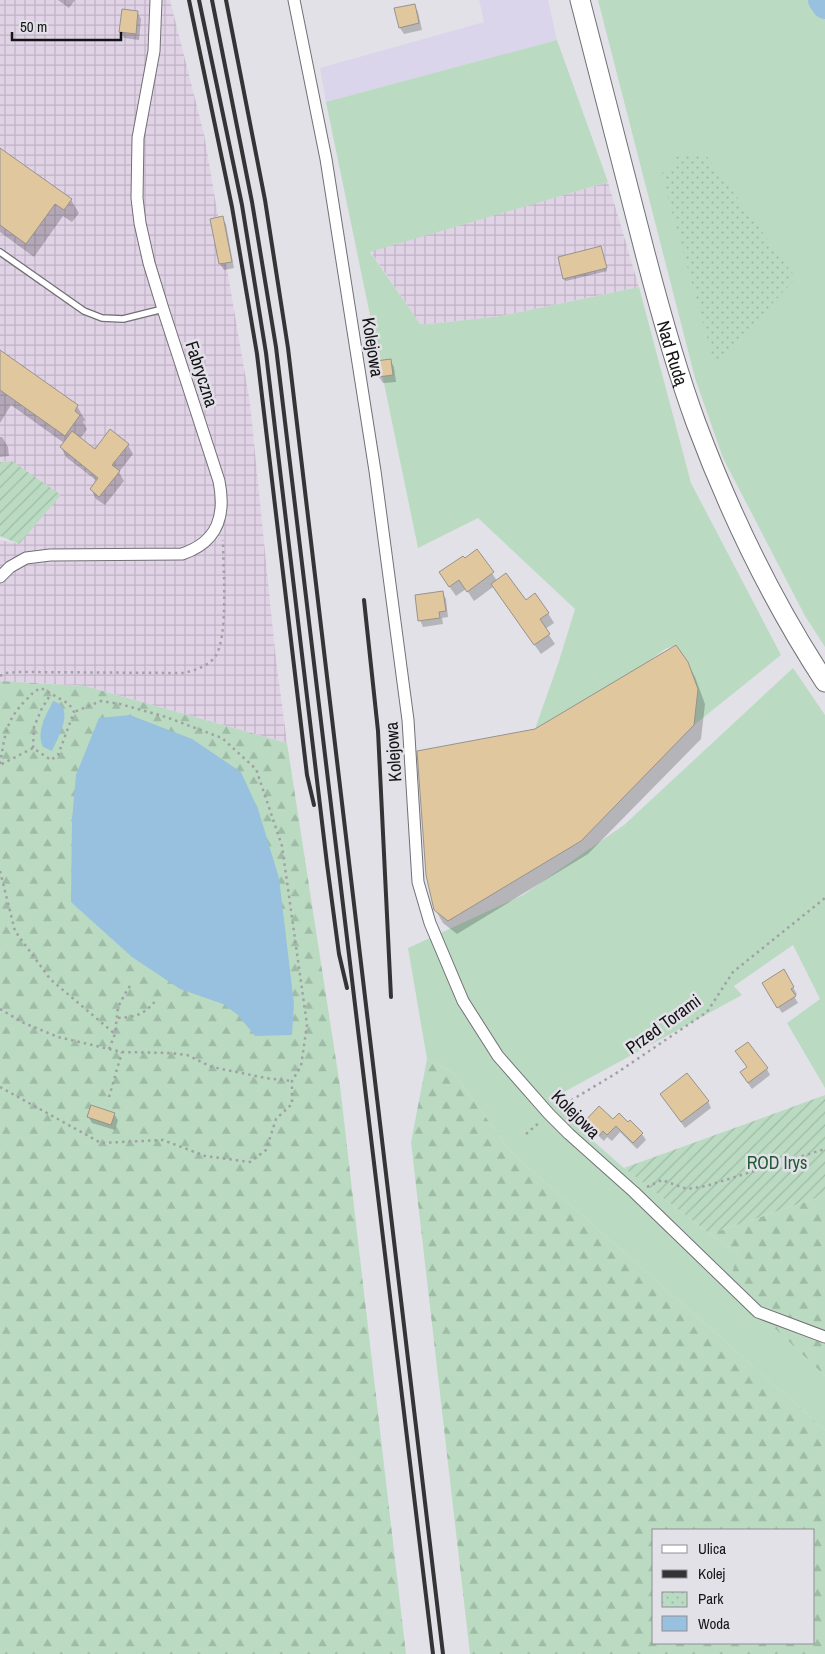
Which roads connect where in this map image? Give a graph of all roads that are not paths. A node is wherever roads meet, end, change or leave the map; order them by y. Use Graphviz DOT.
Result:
graph roads {
  1 [pos="156,0"];
  2 [pos="294,0"];
  3 [pos="580,0"];
  4 [pos="0,252"];
  5 [pos="163,309"];
  6 [pos="0,577"];
  7 [pos="825,682"];
  8 [pos="825,1338"];
  1 -- 5 [label="street, Fabryczna"];
  2 -- 8 [label="street, Kolejowa"];
  3 -- 7 [label="main road, Nad Rudą"];
  4 -- 5 [label="lane"];
  5 -- 6 [label="street, Fabryczna"];
}
